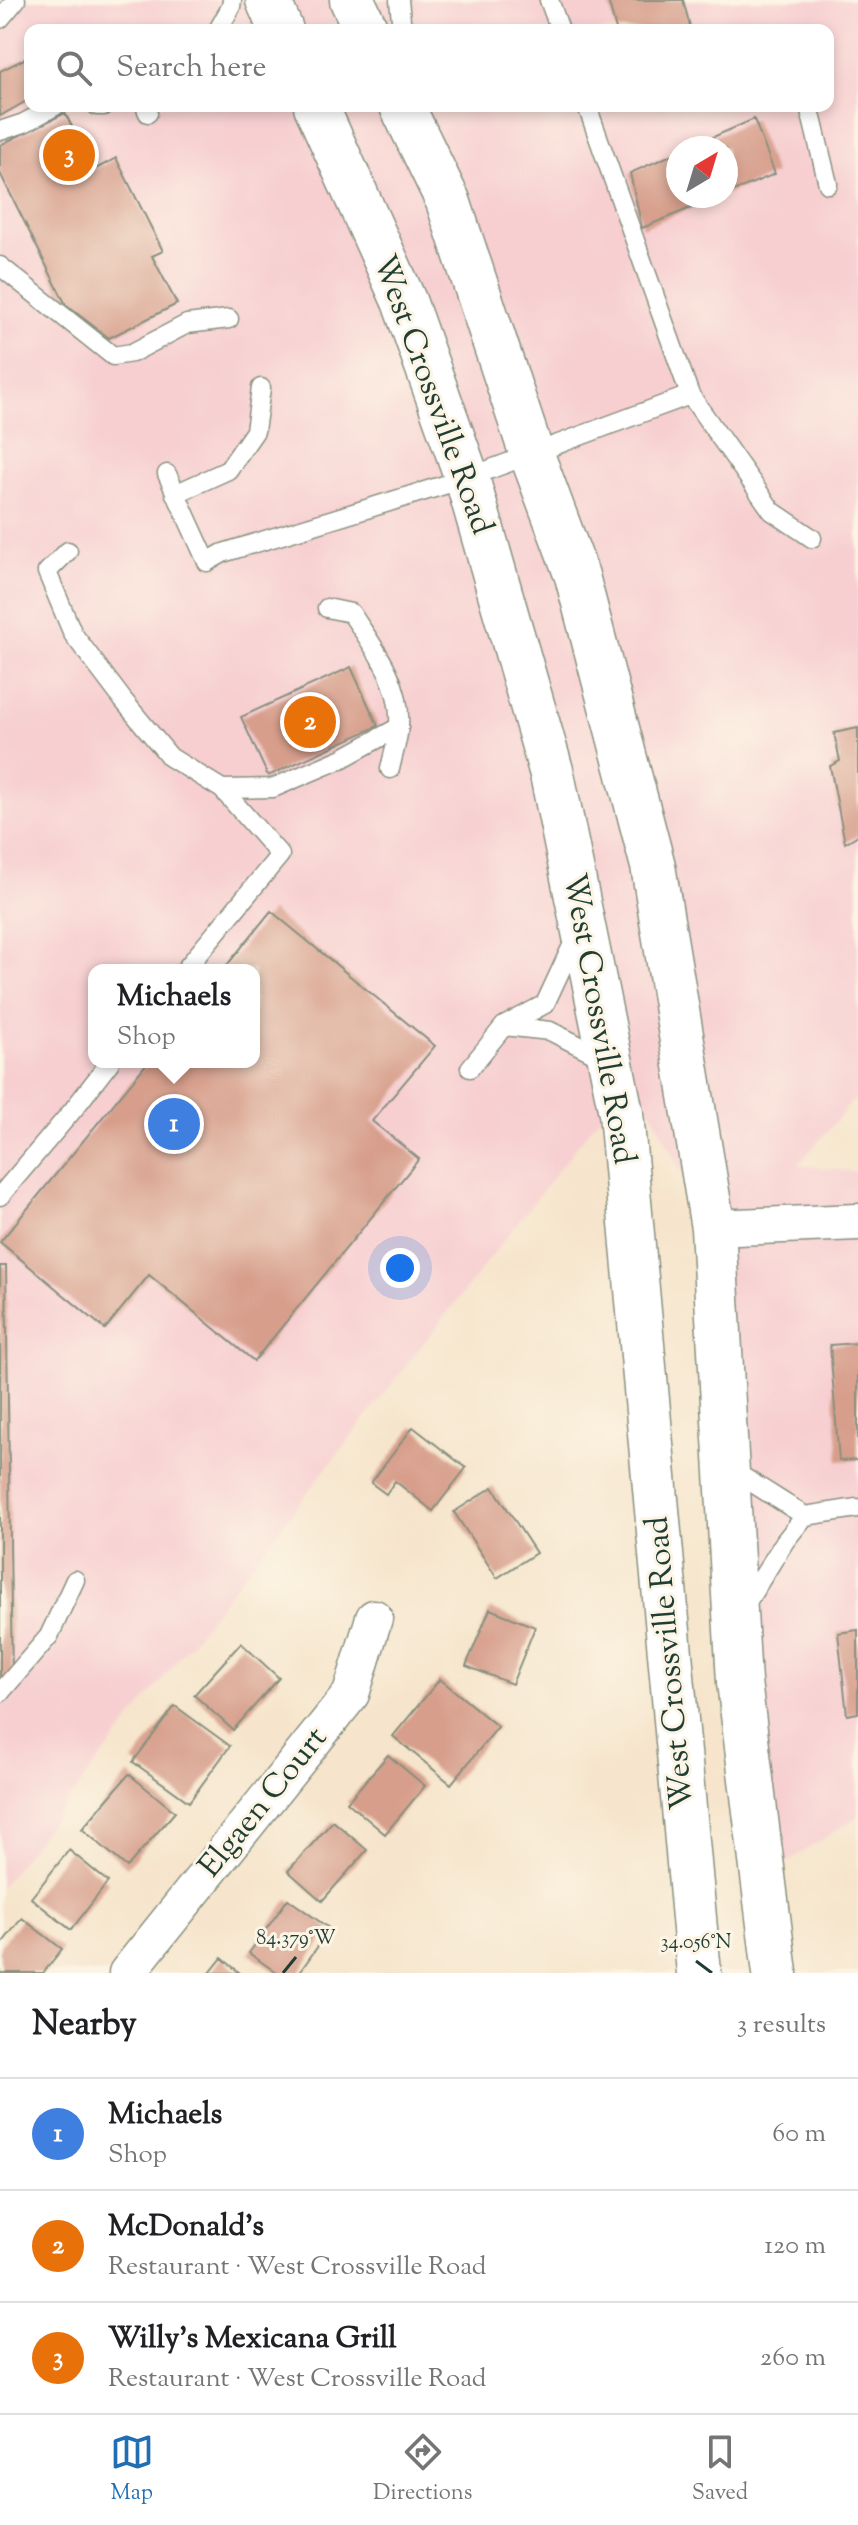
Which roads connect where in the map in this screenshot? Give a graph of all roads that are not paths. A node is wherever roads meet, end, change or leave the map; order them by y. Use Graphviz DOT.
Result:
graph roads {
  1 [pos="16,0"];
  2 [pos="232,0"];
  3 [pos="268,0"];
  4 [pos="352,0"];
  5 [pos="399,0"];
  6 [pos="549,0"];
  7 [pos="0,19"];
  8 [pos="221,24"];
  9 [pos="278,24"];
  10 [pos="363,24"];
  11 [pos="401,24"];
  12 [pos="558,24"];
  13 [pos="44,112"];
  14 [pos="319,112"];
  15 [pos="589,112"];
  16 [pos="810,112"];
  17 [pos="408,113"];
  18 [pos="0,131"];
  19 [pos="828,184"];
  20 [pos="0,266"];
  21 [pos="229,319"];
  22 [pos="261,388"];
  23 [pos="690,395"];
  24 [pos="532,455"];
  25 [pos="167,474"];
  26 [pos="467,478"];
  27 [pos="175,494"];
  28 [pos="812,538"];
  29 [pos="68,551"];
  30 [pos="327,608"];
  31 [pos="399,727"];
  32 [pos="390,769"];
  33 [pos="222,789"];
  34 [pos="582,924"];
  35 [pos="190,964"];
  36 [pos="504,1026"];
  37 [pos="610,1061"];
  38 [pos="105,1068"];
  39 [pos="470,1068"];
  40 [pos="0,1196"];
  41 [pos="858,1222"];
  42 [pos="713,1228"];
  43 [pos="726,1467"];
  44 [pos="857,1508"];
  45 [pos="805,1516"];
  46 [pos="75,1580"];
  47 [pos="374,1618"];
  48 [pos="735,1621"];
  49 [pos="0,1693"];
  50 [pos="127,1973"];
  51 [pos="699,1973"];
  52 [pos="775,1973"];
  1 -- 7 [label="lane"];
  2 -- 8 [label="lane"];
  3 -- 9 [label="main road"];
  4 -- 10 [label="main road"];
  5 -- 11 [label="lane"];
  6 -- 12 [label="lane"];
  13 -- 18 [label="lane"];
  14 -- 26 [label="main road, West Crossville Road"];
  15 -- 23 [label="lane"];
  16 -- 19 [label="lane"];
  17 -- 24 [label="main road, West Crossville Road"];
  20 -- 21 [label="lane"];
  22 -- 27 [label="lane"];
  23 -- 24 [label="lane"];
  23 -- 28 [label="lane"];
  24 -- 26 [label="lane"];
  24 -- 42 [label="main road, West Crossville Road"];
  25 -- 27 [label="lane"];
  26 -- 27 [label="lane"];
  26 -- 34 [label="main road, West Crossville Road"];
  29 -- 33 [label="lane"];
  30 -- 31 [label="lane"];
  31 -- 32 [label="lane"];
  31 -- 33 [label="lane"];
  33 -- 35 [label="lane"];
  34 -- 36 [label="lane"];
  34 -- 37 [label="main road, West Crossville Road"];
  36 -- 37 [label="lane"];
  36 -- 39 [label="lane"];
  37 -- 51 [label="main road, West Crossville Road"];
  38 -- 40 [label="lane"];
  41 -- 42 [label="street"];
  42 -- 43 [label="main road, West Crossville Road"];
  43 -- 45 [label="lane"];
  43 -- 48 [label="main road, West Crossville Road"];
  44 -- 45 [label="lane"];
  45 -- 48 [label="lane"];
  46 -- 49 [label="lane"];
  47 -- 50 [label="street, Elgaen Court"];
  48 -- 52 [label="main road, West Crossville Road"];
}
